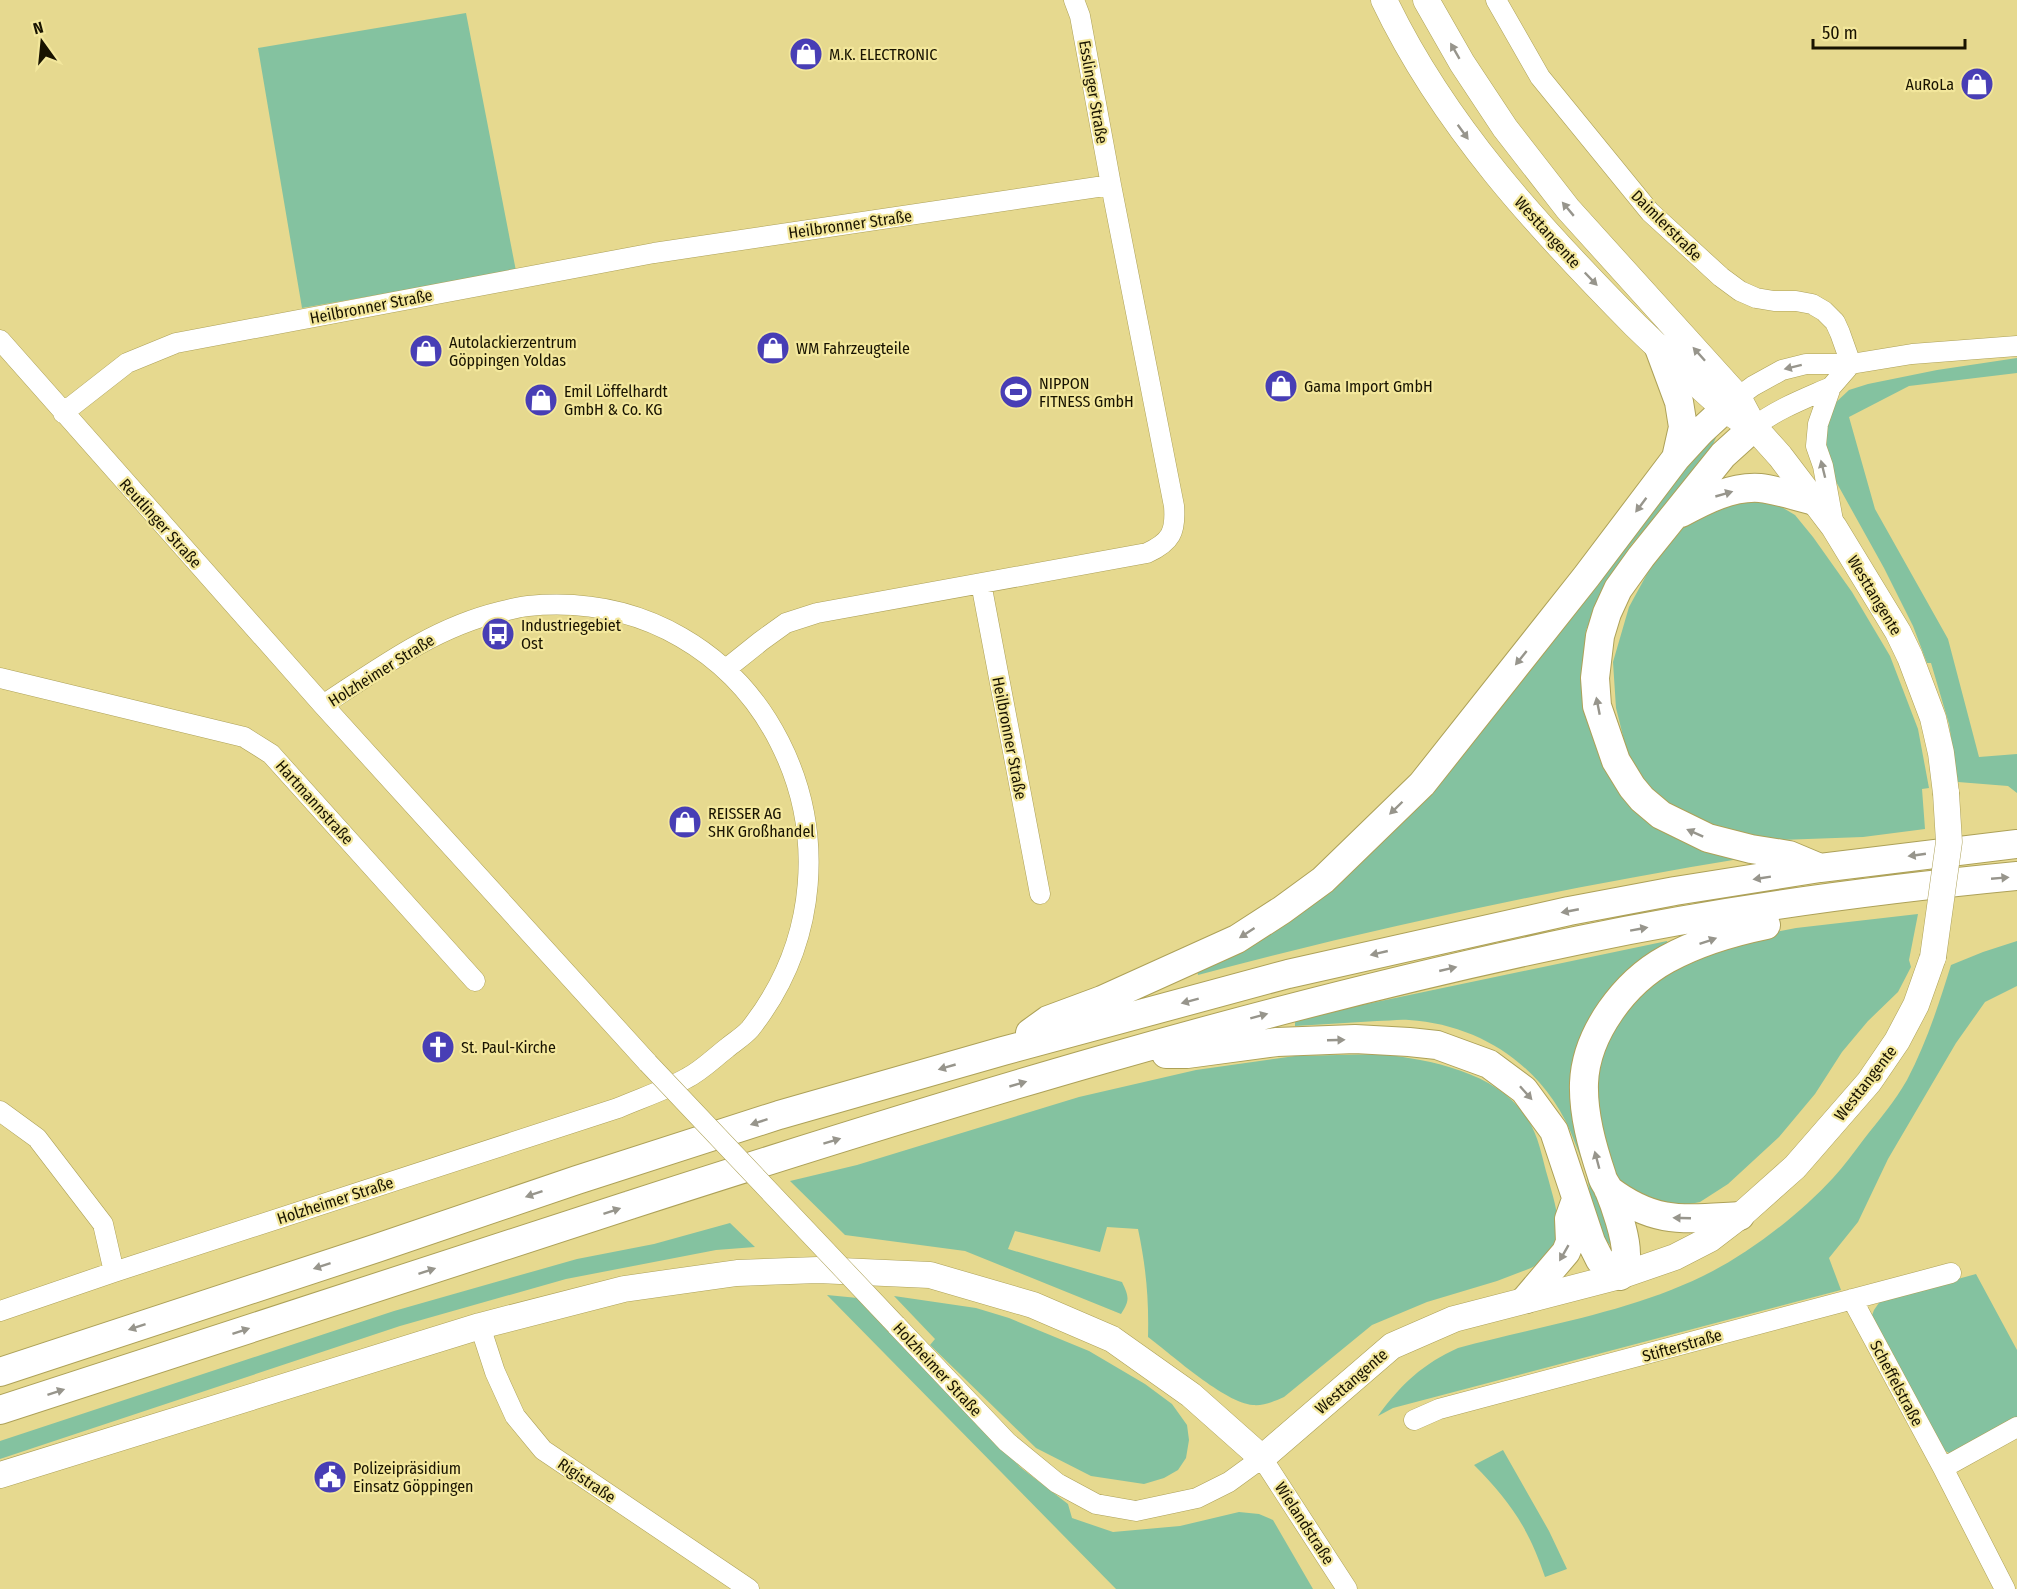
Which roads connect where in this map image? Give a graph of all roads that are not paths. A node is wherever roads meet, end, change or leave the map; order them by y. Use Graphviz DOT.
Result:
graph roads {
  1 [pos="1074,0"];
  2 [pos="1384,0"];
  3 [pos="1425,0"];
  4 [pos="1496,0"];
  5 [pos="1111,185"];
  6 [pos="0,340"];
  7 [pos="2017,346"];
  8 [pos="1659,348"];
  9 [pos="1851,364"];
  10 [pos="1831,387"];
  11 [pos="1731,404"];
  12 [pos="63,413"];
  13 [pos="1754,427"];
  14 [pos="1676,458"];
  15 [pos="1815,501"];
  16 [pos="1671,519"];
  17 [pos="1834,527"];
  18 [pos="981,584"];
  19 [pos="726,669"];
  20 [pos="0,678"];
  21 [pos="323,705"];
  22 [pos="2017,844"];
  23 [pos="1820,868"];
  24 [pos="2017,876"];
  25 [pos="1040,894"];
  26 [pos="1838,897"];
  27 [pos="475,981"];
  28 [pos="1003,1051"];
  29 [pos="1121,1054"];
  30 [pos="0,1111"];
  31 [pos="1608,1189"];
  32 [pos="1576,1197"];
  33 [pos="1740,1216"];
  34 [pos="114,1272"];
  35 [pos="1951,1273"];
  36 [pos="1620,1276"];
  37 [pos="1526,1299"];
  38 [pos="1852,1299"];
  39 [pos="0,1311"];
  40 [pos="480,1326"];
  41 [pos="0,1372"];
  42 [pos="0,1410"];
  43 [pos="1414,1420"];
  44 [pos="2017,1427"];
  45 [pos="1262,1458"];
  46 [pos="1942,1468"];
  47 [pos="0,1475"];
  48 [pos="749,1589"];
  49 [pos="1347,1589"];
  50 [pos="2005,1589"];
  1 -- 5 [label="street, Esslinger Straße"];
  2 -- 8 [label="main road, Westtangente, one-way"];
  11 -- 3 [label="main road, Westtangente, one-way"];
  4 -- 9 [label="street, Daimlerstraße"];
  5 -- 12 [label="street, Heilbronner Straße"];
  5 -- 18 [label="street"];
  6 -- 12 [label="street, Reutlinger Straße"];
  7 -- 9 [label="street"];
  8 -- 11 [label="main road, Westtangente"];
  8 -- 14 [label="highway"];
  9 -- 10 [label="street"];
  9 -- 11 [label="street, one-way"];
  10 -- 13 [label="street"];
  17 -- 10 [label="street, one-way"];
  11 -- 13 [label="main road, Westtangente"];
  11 -- 14 [label="highway"];
  12 -- 21 [label="street, Reutlinger Straße"];
  13 -- 15 [label="main road, Westtangente"];
  13 -- 16 [label="highway"];
  14 -- 28 [label="highway, one-way"];
  16 -- 15 [label="highway, one-way"];
  15 -- 17 [label="main road, Westtangente"];
  23 -- 16 [label="highway, one-way"];
  17 -- 33 [label="main road, Westtangente, bridge"];
  18 -- 19 [label="street"];
  18 -- 25 [label="street, Heilbronner Straße"];
  19 -- 21 [label="street, Holzheimer Straße"];
  19 -- 34 [label="street, Holzheimer Straße"];
  20 -- 27 [label="street, Hartmannstraße"];
  21 -- 45 [label="street, Holzheimer Straße, bridge"];
  22 -- 23 [label="highway, one-way"];
  23 -- 28 [label="highway, one-way"];
  26 -- 24 [label="highway, one-way"];
  29 -- 26 [label="highway, one-way"];
  31 -- 26 [label="highway, one-way"];
  28 -- 41 [label="highway, one-way"];
  29 -- 32 [label="highway, one-way"];
  42 -- 29 [label="highway, one-way"];
  30 -- 34 [label="street"];
  33 -- 31 [label="highway, one-way"];
  31 -- 36 [label="highway"];
  32 -- 36 [label="highway"];
  32 -- 37 [label="highway, one-way"];
  33 -- 36 [label="main road, Westtangente"];
  34 -- 39 [label="street, Holzheimer Straße"];
  35 -- 38 [label="street, Stifterstraße"];
  36 -- 37 [label="main road, Westtangente"];
  37 -- 45 [label="main road, Westtangente"];
  38 -- 43 [label="street, Stifterstraße"];
  38 -- 46 [label="street, Scheffelstraße"];
  40 -- 45 [label="main road"];
  40 -- 47 [label="main road"];
  40 -- 48 [label="street, Rigistraße"];
  44 -- 46 [label="street"];
  45 -- 49 [label="street, Wielandstraße"];
  46 -- 50 [label="street, Scheffelstraße"];
}
